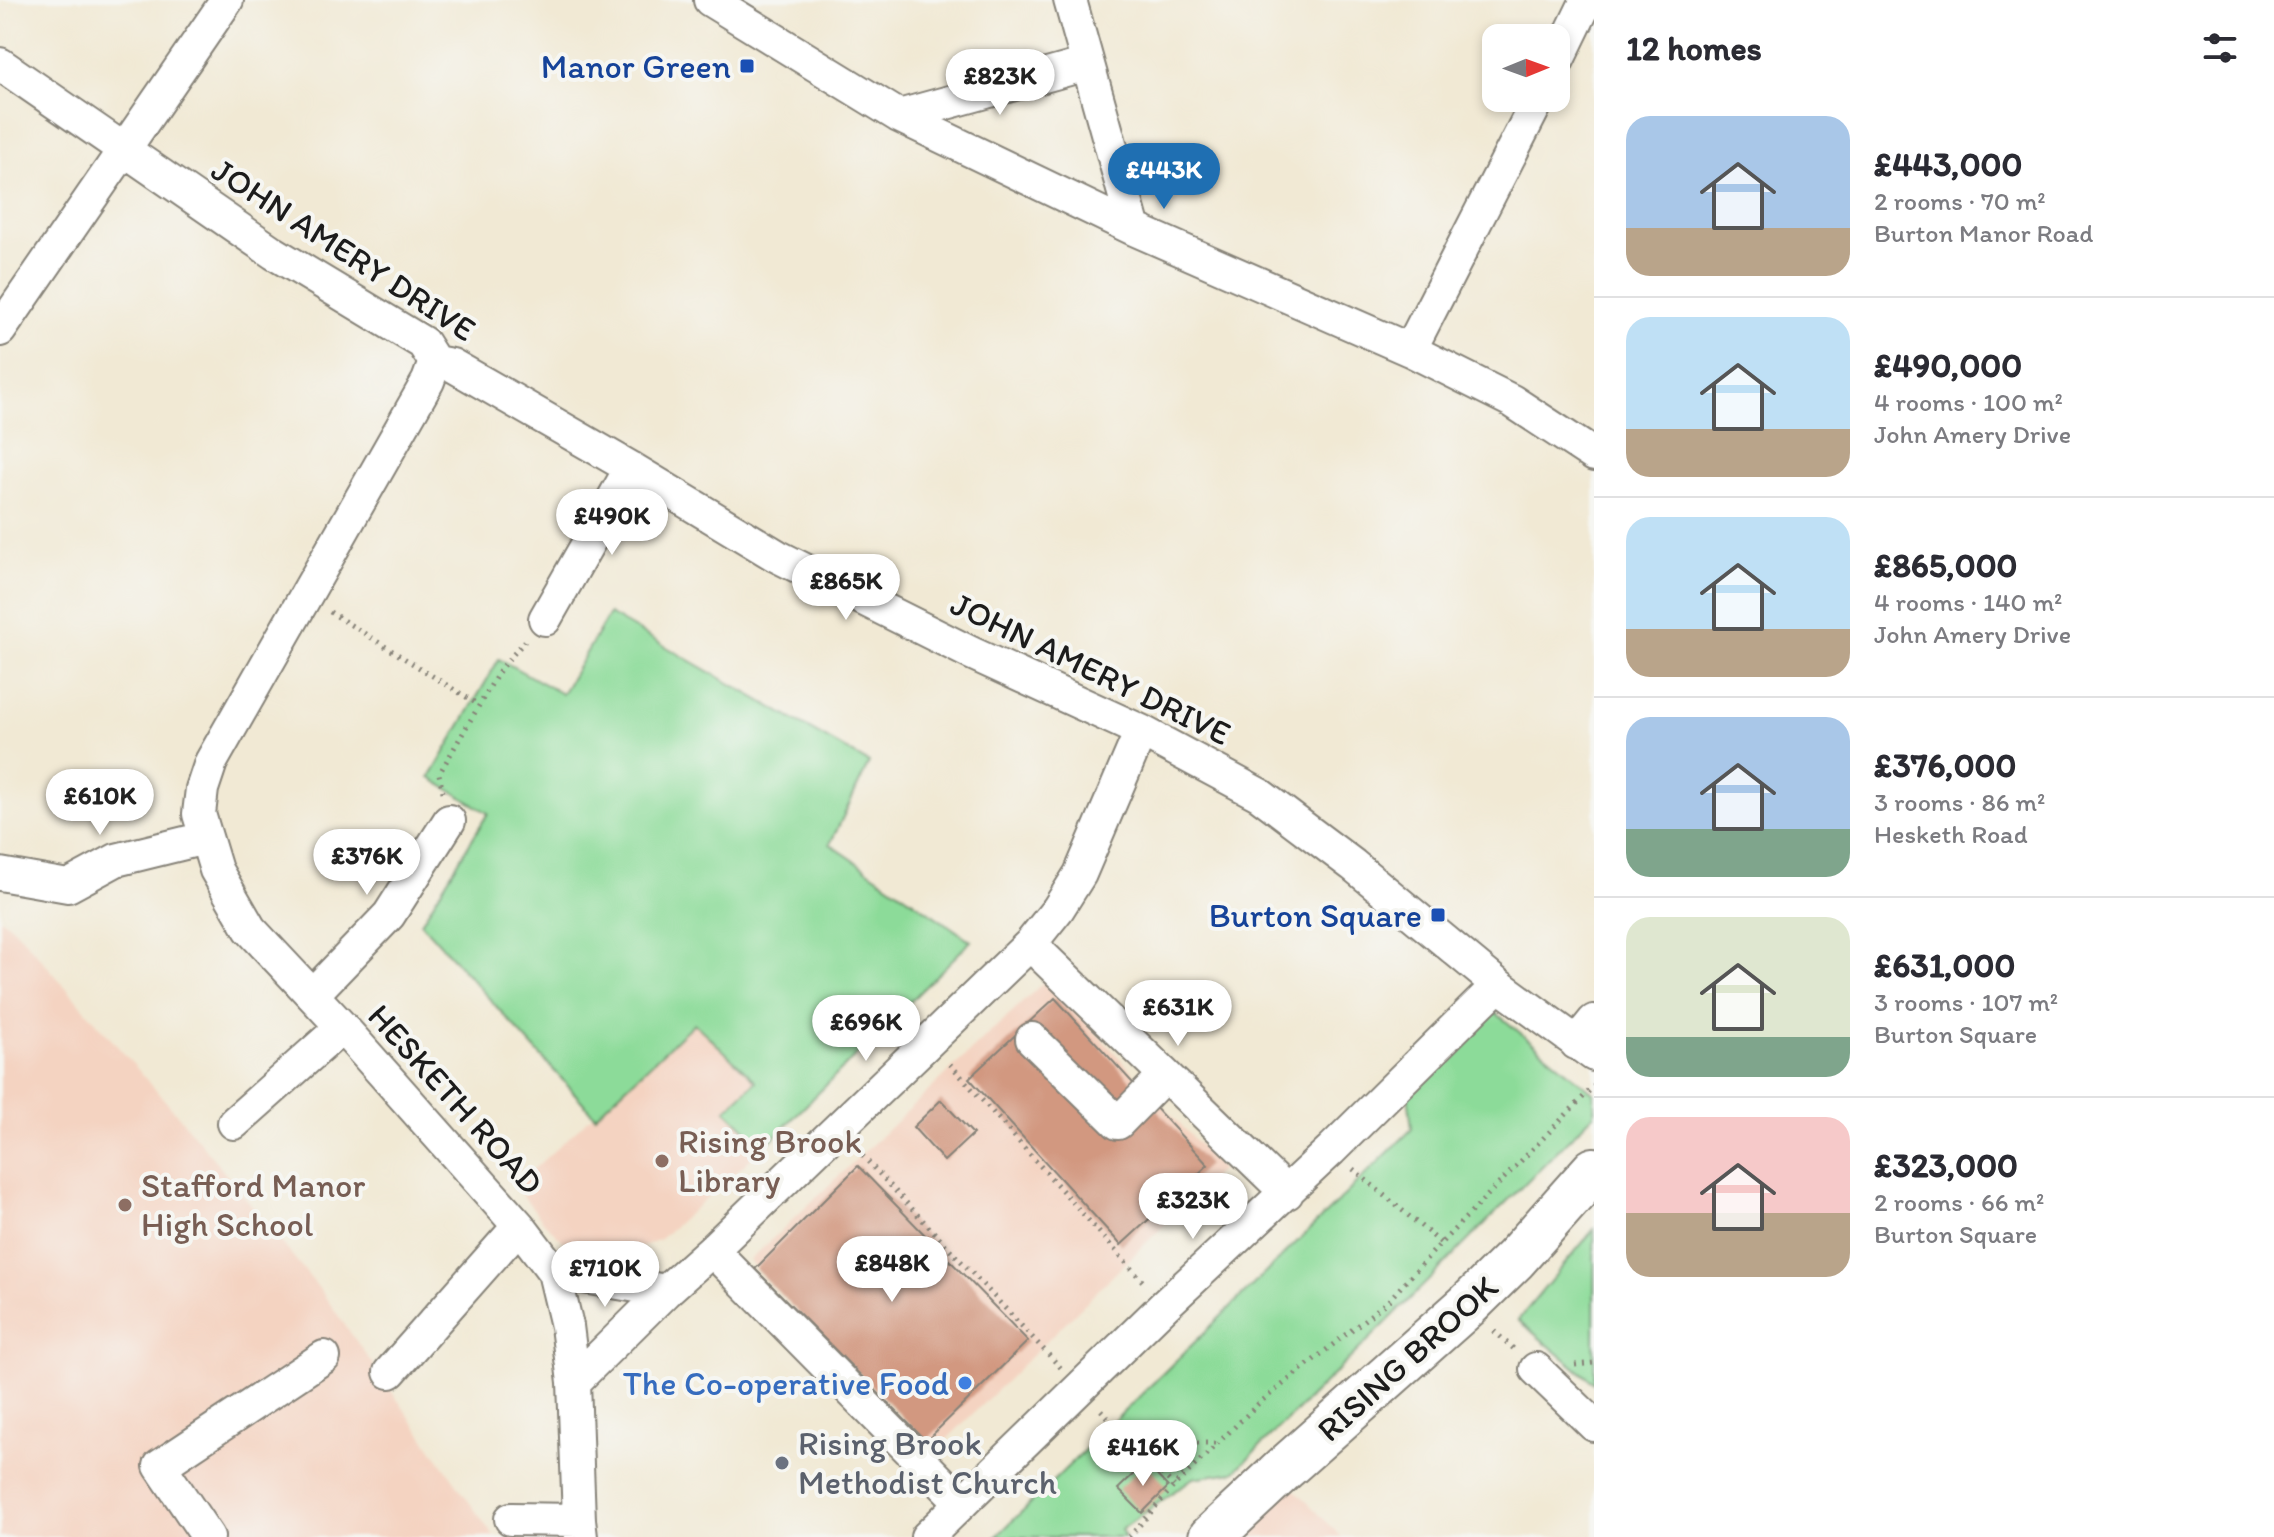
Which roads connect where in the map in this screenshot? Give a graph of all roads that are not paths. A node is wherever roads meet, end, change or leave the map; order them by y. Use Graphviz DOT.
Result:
graph roads {
  1 [pos="227,0"];
  2 [pos="710,0"];
  3 [pos="1070,0"];
  4 [pos="1587,0"];
  5 [pos="1570,35"];
  6 [pos="0,64"];
  7 [pos="1087,64"];
  8 [pos="1532,112"];
  9 [pos="899,116"];
  10 [pos="123,150"];
  11 [pos="1134,229"];
  12 [pos="0,330"];
  13 [pos="1410,350"];
  14 [pos="435,362"];
  15 [pos="1594,455"];
  16 [pos="631,468"];
  17 [pos="545,619"];
  18 [pos="1141,731"];
  19 [pos="449,821"];
  20 [pos="205,838"];
  21 [pos="0,874"];
  22 [pos="1030,944"];
  23 [pos="1498,985"];
  24 [pos="312,995"];
  25 [pos="342,1027"];
  26 [pos="1032,1039"];
  27 [pos="1588,1040"];
  28 [pos="1165,1075"];
  29 [pos="234,1123"];
  30 [pos="1594,1170"];
  31 [pos="1287,1193"];
  32 [pos="519,1226"];
  33 [pos="712,1250"];
  34 [pos="554,1272"];
  35 [pos="666,1291"];
  36 [pos="324,1357"];
  37 [pos="1536,1369"];
  38 [pos="390,1372"];
  39 [pos="574,1382"];
  40 [pos="1594,1425"];
  41 [pos="962,1503"];
  42 [pos="511,1519"];
  43 [pos="580,1528"];
  44 [pos="208,1537"];
  45 [pos="927,1537"];
  46 [pos="1211,1537"];
  1 -- 10 [label="street"];
  2 -- 9 [label="street"];
  3 -- 7 [label="street"];
  4 -- 5 [label="street"];
  6 -- 10 [label="street, JOHN AMERY DRIVE"];
  7 -- 9 [label="street"];
  7 -- 11 [label="street"];
  8 -- 13 [label="street"];
  9 -- 11 [label="street"];
  10 -- 12 [label="street"];
  10 -- 14 [label="street, JOHN AMERY DRIVE"];
  11 -- 13 [label="street"];
  13 -- 15 [label="street"];
  14 -- 16 [label="street, JOHN AMERY DRIVE"];
  14 -- 20 [label="street, HESKETH ROAD"];
  16 -- 17 [label="street"];
  16 -- 18 [label="street, JOHN AMERY DRIVE"];
  18 -- 22 [label="street"];
  18 -- 23 [label="street, JOHN AMERY DRIVE"];
  19 -- 24 [label="street"];
  20 -- 21 [label="street"];
  20 -- 24 [label="street, HESKETH ROAD"];
  22 -- 28 [label="street"];
  22 -- 33 [label="street"];
  23 -- 27 [label="street, JOHN AMERY DRIVE"];
  23 -- 31 [label="street"];
  24 -- 25 [label="street, HESKETH ROAD"];
  25 -- 29 [label="street"];
  25 -- 32 [label="street, HESKETH ROAD"];
  26 -- 28 [label="street"];
  28 -- 31 [label="street"];
  30 -- 46 [label="highway, RISING BROOK"];
  31 -- 41 [label="street"];
  32 -- 34 [label="street, HESKETH ROAD"];
  32 -- 38 [label="street"];
  33 -- 35 [label="street"];
  33 -- 41 [label="street"];
  34 -- 35 [label="street"];
  34 -- 39 [label="street, HESKETH ROAD"];
  35 -- 39 [label="street"];
  36 -- 44 [label="street"];
  37 -- 40 [label="street"];
  39 -- 43 [label="street, HESKETH ROAD"];
  41 -- 45 [label="street"];
  42 -- 43 [label="street"];
}
